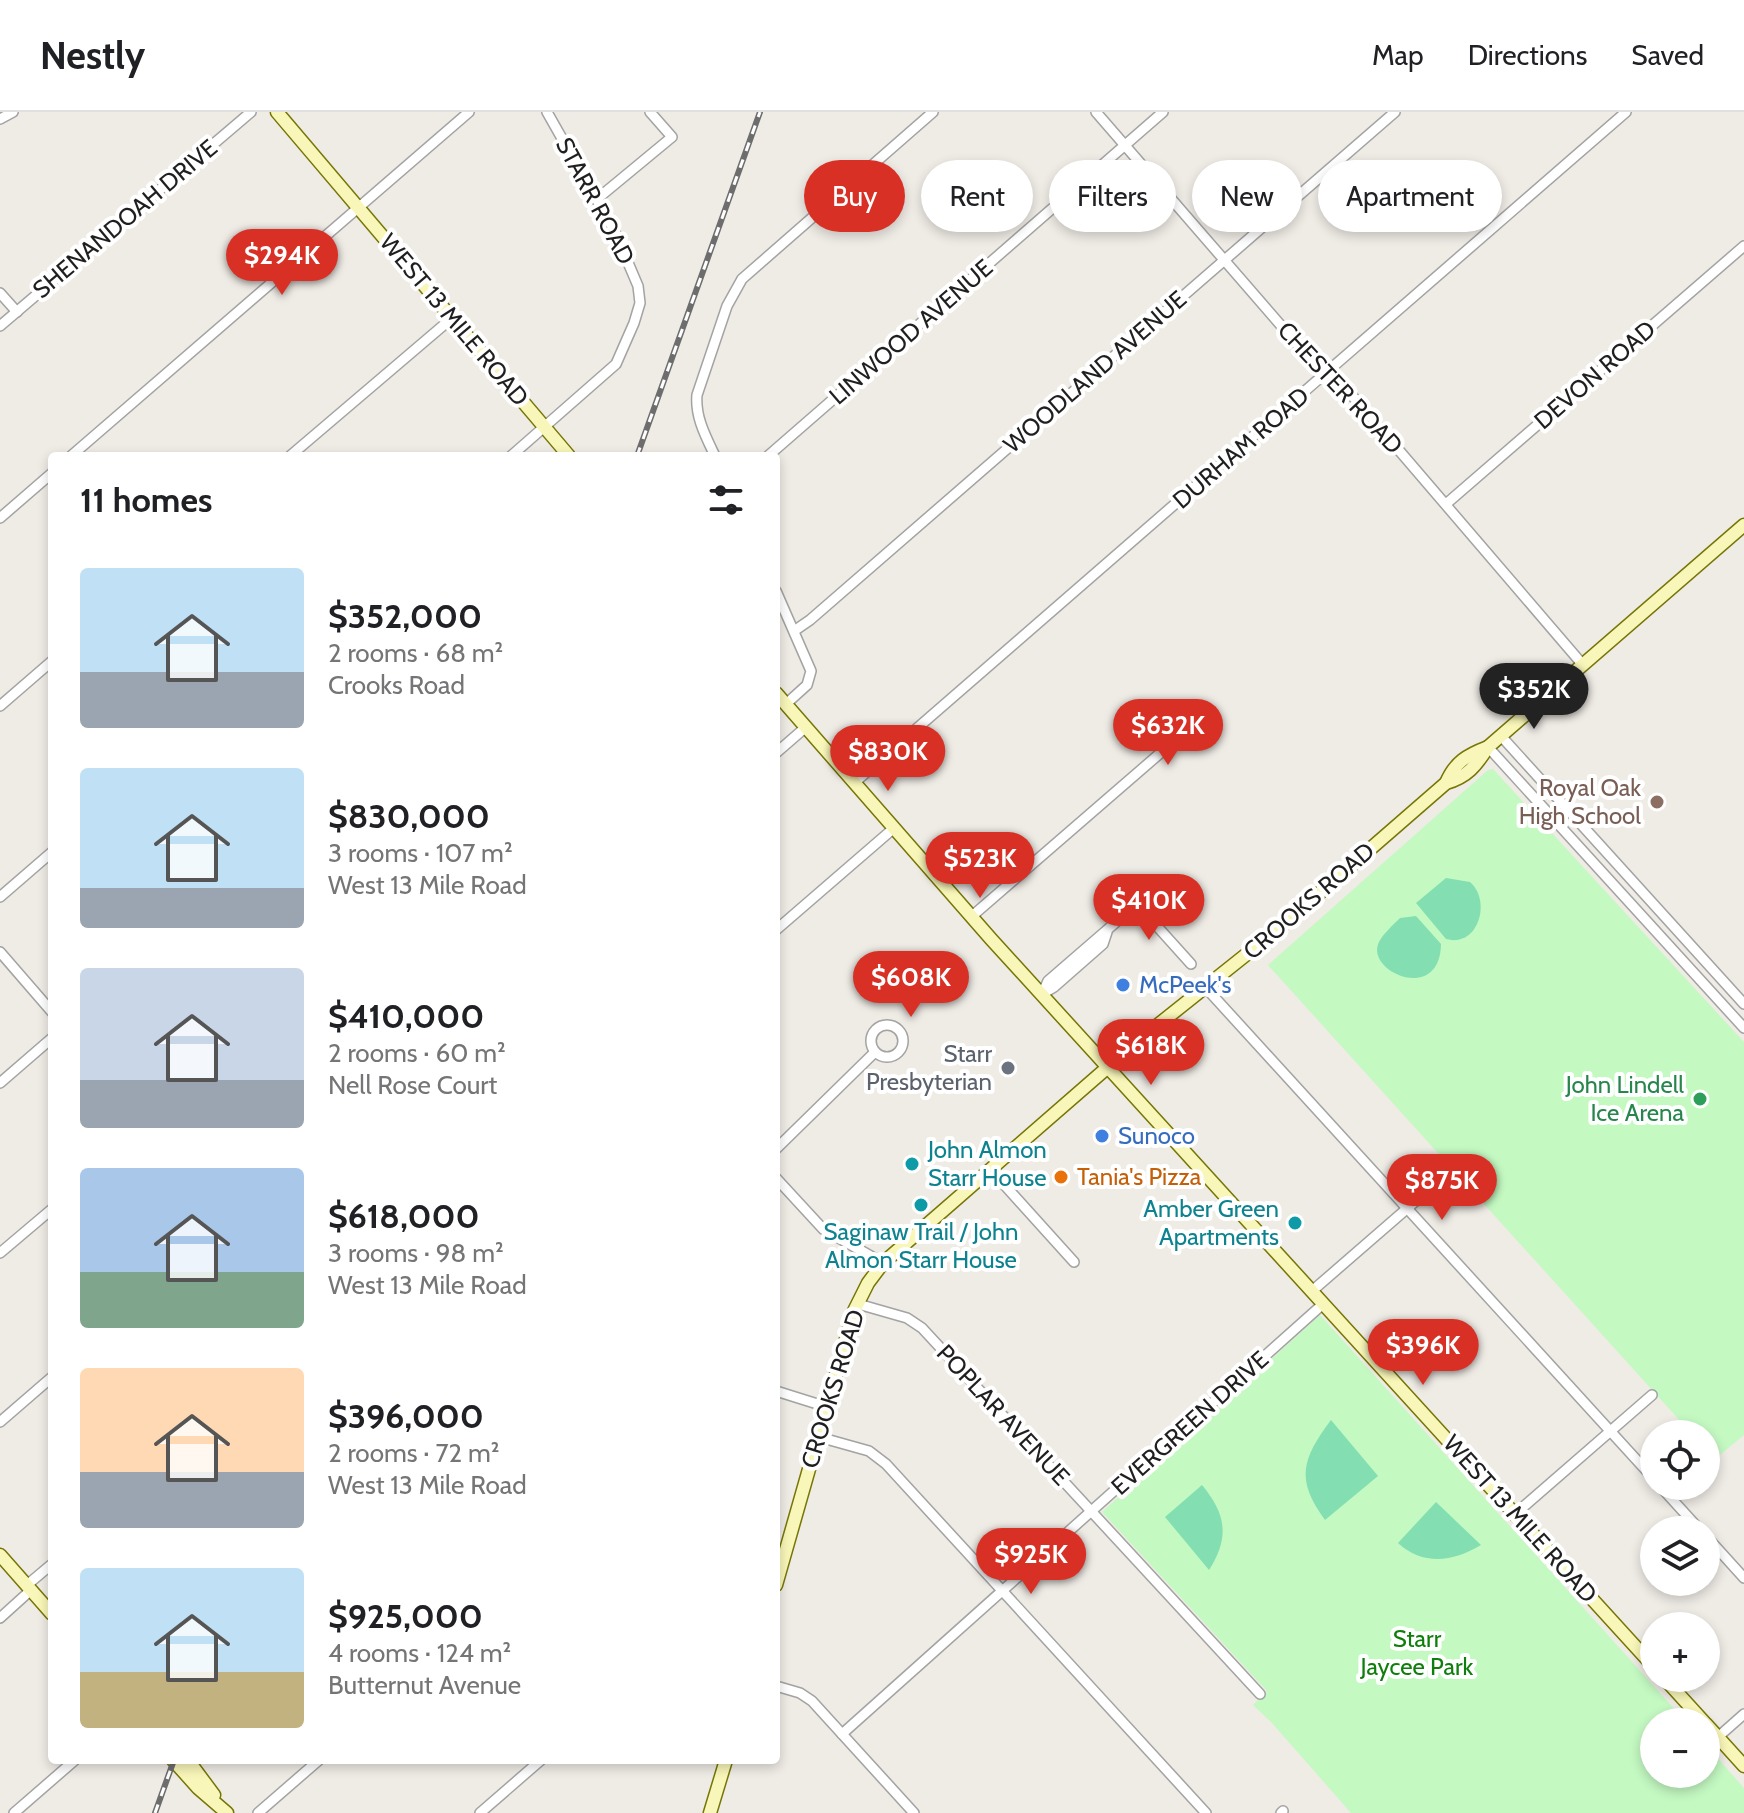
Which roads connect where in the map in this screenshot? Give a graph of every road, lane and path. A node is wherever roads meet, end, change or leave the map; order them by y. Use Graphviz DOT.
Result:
graph roads {
  1 [pos="13,112"];
  2 [pos="251,112"];
  3 [pos="277,112"];
  4 [pos="469,112"];
  5 [pos="547,112"];
  6 [pos="650,112"];
  7 [pos="933,112"];
  8 [pos="1096,112"];
  9 [pos="1163,112"];
  10 [pos="1395,112"];
  11 [pos="1626,112"];
  12 [pos="0,119"];
  13 [pos="1125,146"];
  14 [pos="597,199"];
  15 [pos="359,208"];
  16 [pos="1744,246"];
  17 [pos="1224,260"];
  18 [pos="0,293"];
  19 [pos="17,312"];
  20 [pos="452,318"];
  21 [pos="0,326"];
  22 [pos="1327,373"];
  23 [pos="545,427"];
  24 [pos="76,452"];
  25 [pos="295,452"];
  26 [pos="516,452"];
  27 [pos="566,452"];
  28 [pos="713,452"];
  29 [pos="773,452"];
  30 [pos="48,476"];
  31 [pos="1446,504"];
  32 [pos="0,518"];
  33 [pos="1744,525"];
  34 [pos="780,600"];
  35 [pos="794,631"];
  36 [pos="48,664"];
  37 [pos="1583,665"];
  38 [pos="780,697"];
  39 [pos="786,704"];
  40 [pos="0,706"];
  41 [pos="806,727"];
  42 [pos="1180,736"];
  43 [pos="1501,736"];
  44 [pos="1488,747"];
  45 [pos="780,750"];
  46 [pos="1535,774"];
  47 [pos="854,783"];
  48 [pos="1523,786"];
  49 [pos="894,828"];
  50 [pos="1598,844"];
  51 [pos="1581,850"];
  52 [pos="48,855"];
  53 [pos="0,897"];
  54 [pos="1663,915"];
  55 [pos="971,917"];
  56 [pos="1651,926"];
  57 [pos="780,927"];
  58 [pos="0,952"];
  59 [pos="1191,964"];
  60 [pos="1206,988"];
  61 [pos="1042,994"];
  62 [pos="1744,1004"];
  63 [pos="48,1007"];
  64 [pos="1744,1028"];
  65 [pos="48,1041"];
  66 [pos="875,1052"];
  67 [pos="1109,1067"];
  68 [pos="0,1083"];
  69 [pos="780,1145"];
  70 [pos="991,1170"];
  71 [pos="1448,1173"];
  72 [pos="780,1182"];
  73 [pos="1408,1208"];
  74 [pos="48,1212"];
  75 [pos="0,1253"];
  76 [pos="1074,1262"];
  77 [pos="883,1263"];
  78 [pos="1312,1291"];
  79 [pos="858,1304"];
  80 [pos="1323,1304"];
  81 [pos="48,1380"];
  82 [pos="780,1392"];
  83 [pos="1652,1395"];
  84 [pos="827,1407"];
  85 [pos="0,1422"];
  86 [pos="1610,1431"];
  87 [pos="819,1437"];
  88 [pos="1640,1464"];
  89 [pos="1673,1500"];
  90 [pos="1091,1511"];
  91 [pos="1515,1514"];
  92 [pos="1687,1516"];
  93 [pos="1720,1551"];
  94 [pos="0,1555"];
  95 [pos="48,1568"];
  96 [pos="780,1571"];
  97 [pos="1744,1578"];
  98 [pos="29,1588"];
  99 [pos="1003,1590"];
  100 [pos="48,1609"];
  101 [pos="0,1618"];
  102 [pos="1640,1652"];
  103 [pos="780,1687"];
  104 [pos="1677,1692"];
  105 [pos="1260,1694"];
  106 [pos="1691,1708"];
  107 [pos="1744,1714"];
  108 [pos="842,1734"];
  109 [pos="1720,1735"];
  110 [pos="1720,1739"];
  111 [pos="70,1764"];
  112 [pos="177,1764"];
  113 [pos="191,1764"];
  114 [pos="314,1764"];
  115 [pos="536,1764"];
  116 [pos="725,1764"];
  117 [pos="1744,1766"];
  118 [pos="223,1809"];
  119 [pos="14,1813"];
  120 [pos="258,1813"];
  121 [pos="480,1813"];
  122 [pos="710,1813"];
  123 [pos="914,1813"];
  124 [pos="1206,1813"];
  1 -- 12 [label="street"];
  2 -- 19 [label="street, SHENANDOAH DRIVE"];
  3 -- 15 [label="main road, WEST 13 MILE ROAD"];
  4 -- 15 [label="street"];
  5 -- 14 [label="street, STARR ROAD"];
  6 -- 14 [label="street"];
  7 -- 28 [label="street"];
  8 -- 13 [label="street, CHESTER ROAD"];
  9 -- 13 [label="street, LINWOOD AVENUE"];
  10 -- 17 [label="street, WOODLAND AVENUE"];
  11 -- 22 [label="street, DURHAM ROAD"];
  13 -- 17 [label="street, CHESTER ROAD"];
  13 -- 29 [label="street, LINWOOD AVENUE"];
  14 -- 23 [label="street, STARR ROAD"];
  15 -- 20 [label="main road, WEST 13 MILE ROAD"];
  15 -- 24 [label="street"];
  16 -- 31 [label="street, DEVON ROAD"];
  17 -- 22 [label="street, CHESTER ROAD"];
  17 -- 35 [label="street, WOODLAND AVENUE"];
  18 -- 19 [label="street"];
  19 -- 21 [label="street, SHENANDOAH DRIVE"];
  20 -- 23 [label="main road, WEST 13 MILE ROAD"];
  20 -- 25 [label="street"];
  22 -- 31 [label="street, CHESTER ROAD"];
  22 -- 47 [label="street, DURHAM ROAD"];
  23 -- 26 [label="street"];
  23 -- 27 [label="main road, WEST 13 MILE ROAD"];
  30 -- 32 [label="street"];
  31 -- 37 [label="street, CHESTER ROAD"];
  33 -- 37 [label="main road, CROOKS ROAD"];
  34 -- 35 [label="street"];
  35 -- 39 [label="street"];
  36 -- 40 [label="street"];
  37 -- 43 [label="main road, CROOKS ROAD"];
  38 -- 39 [label="main road, WEST 13 MILE ROAD"];
  39 -- 41 [label="main road, WEST 13 MILE ROAD"];
  41 -- 45 [label="street"];
  41 -- 47 [label="main road, WEST 13 MILE ROAD"];
  42 -- 55 [label="street"];
  43 -- 44 [label="main road, CROOKS ROAD"];
  43 -- 46 [label="street"];
  44 -- 48 [label="street"];
  44 -- 60 [label="main road, CROOKS ROAD"];
  46 -- 48 [label="street"];
  46 -- 50 [label="street"];
  47 -- 49 [label="main road, WEST 13 MILE ROAD"];
  48 -- 51 [label="street"];
  49 -- 55 [label="main road, WEST 13 MILE ROAD"];
  49 -- 57 [label="street"];
  50 -- 51 [label="street"];
  50 -- 54 [label="street"];
  51 -- 56 [label="street"];
  52 -- 53 [label="street"];
  54 -- 56 [label="street"];
  54 -- 62 [label="street"];
  55 -- 61 [label="main road, WEST 13 MILE ROAD"];
  56 -- 64 [label="street"];
  58 -- 63 [label="street"];
  59 -- 61 [label="street"];
  60 -- 67 [label="main road, CROOKS ROAD"];
  60 -- 73 [label="street"];
  61 -- 67 [label="main road, WEST 13 MILE ROAD"];
  65 -- 68 [label="street"];
  66 -- 69 [label="street"];
  67 -- 70 [label="main road, CROOKS ROAD"];
  67 -- 78 [label="main road, WEST 13 MILE ROAD"];
  70 -- 76 [label="street"];
  70 -- 77 [label="main road, CROOKS ROAD"];
  71 -- 73 [label="street"];
  72 -- 77 [label="street"];
  73 -- 78 [label="street"];
  73 -- 86 [label="street"];
  74 -- 75 [label="street"];
  77 -- 79 [label="main road, CROOKS ROAD"];
  78 -- 80 [label="main road, WEST 13 MILE ROAD"];
  79 -- 84 [label="main road, CROOKS ROAD"];
  79 -- 90 [label="street, POPLAR AVENUE"];
  80 -- 90 [label="street, EVERGREEN DRIVE"];
  80 -- 91 [label="main road, WEST 13 MILE ROAD"];
  81 -- 85 [label="street"];
  82 -- 84 [label="street"];
  83 -- 86 [label="street"];
  84 -- 87 [label="main road, CROOKS ROAD"];
  86 -- 88 [label="street"];
  86 -- 91 [label="street"];
  87 -- 96 [label="main road, CROOKS ROAD"];
  87 -- 99 [label="street"];
  89 -- 92 [label="street"];
  90 -- 99 [label="street, EVERGREEN DRIVE"];
  90 -- 105 [label="street, POPLAR AVENUE"];
  91 -- 102 [label="main road, WEST 13 MILE ROAD"];
  93 -- 97 [label="street"];
  94 -- 98 [label="main road"];
  95 -- 98 [label="street"];
  98 -- 100 [label="main road"];
  98 -- 101 [label="street"];
  99 -- 108 [label="street, EVERGREEN DRIVE"];
  99 -- 124 [label="street"];
  103 -- 108 [label="street"];
  104 -- 106 [label="main road"];
  107 -- 109 [label="street"];
  108 -- 123 [label="street"];
  110 -- 117 [label="main road"];
  111 -- 119 [label="street"];
  112 -- 118 [label="main road"];
  113 -- 118 [label="main road"];
  114 -- 120 [label="street"];
  115 -- 121 [label="street"];
  116 -- 122 [label="main road"];
}
